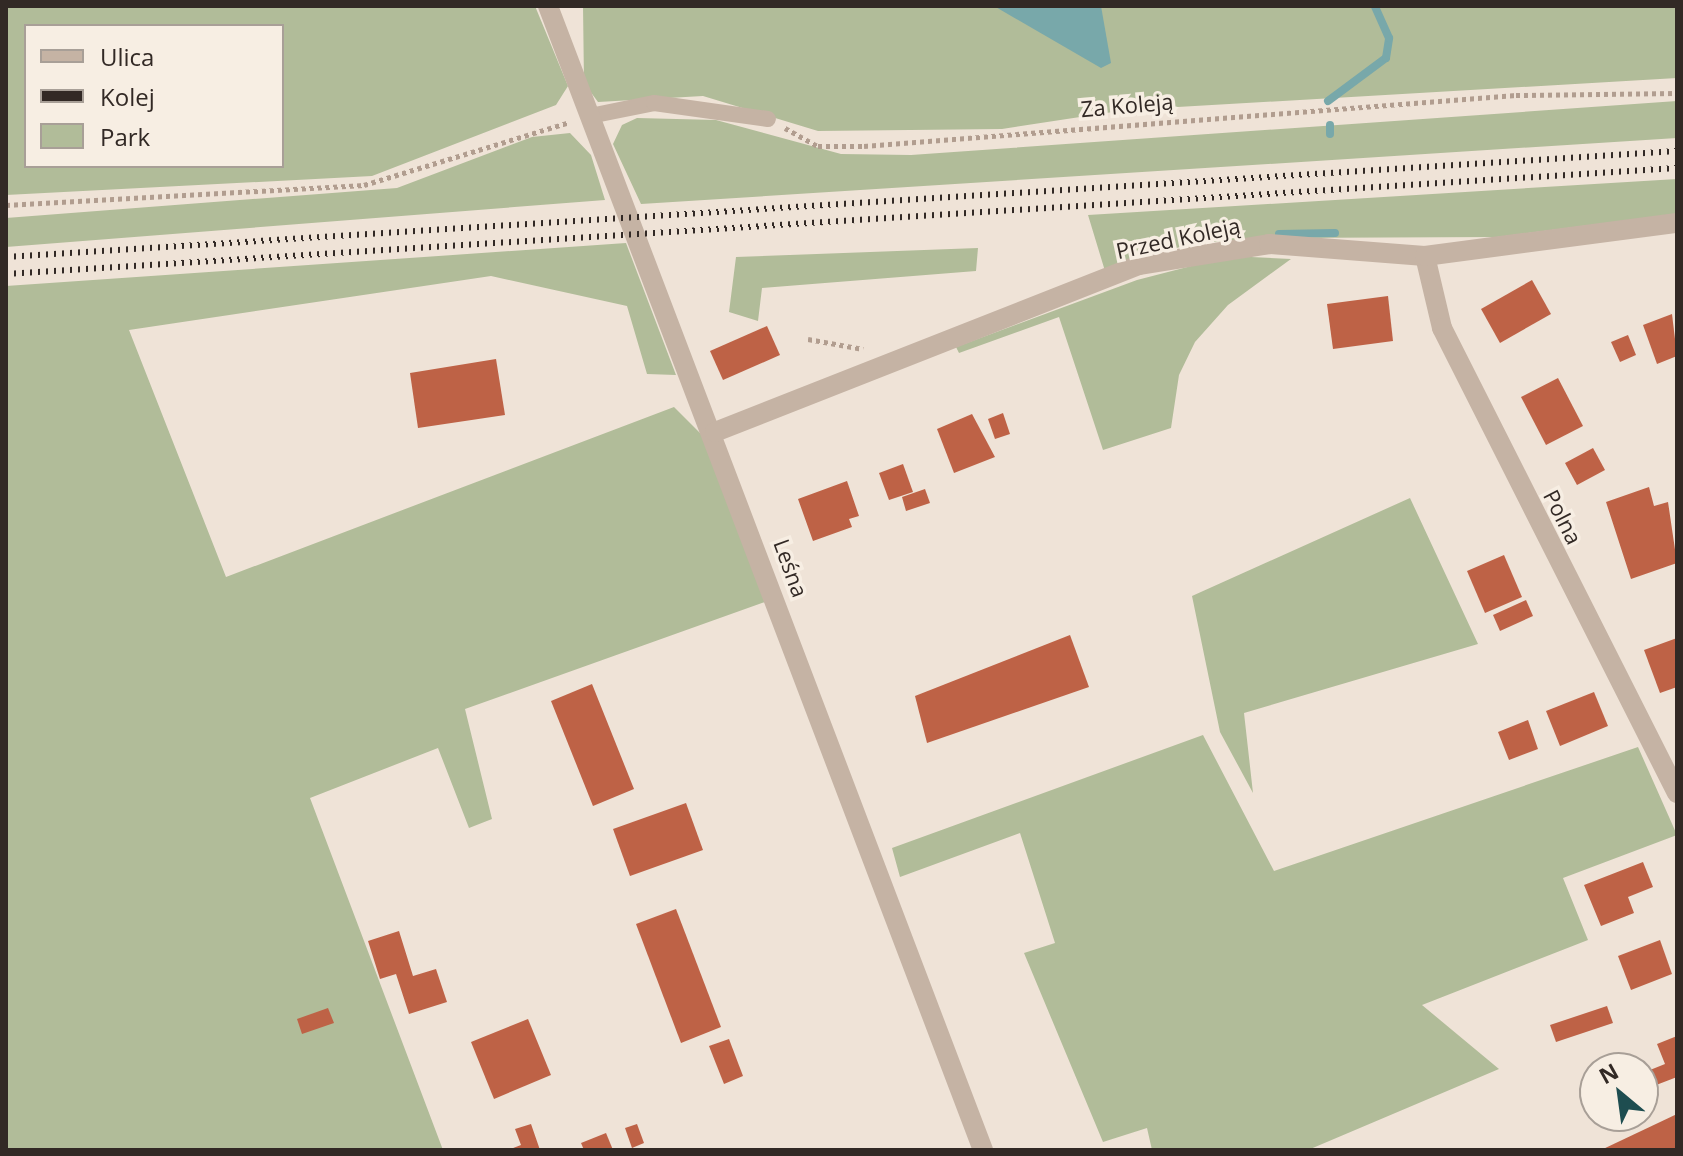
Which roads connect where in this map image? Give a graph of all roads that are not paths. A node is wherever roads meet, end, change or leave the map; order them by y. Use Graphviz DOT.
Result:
graph roads {
  1 [pos="548,6"];
  2 [pos="590,116"];
  3 [pos="768,119"];
  4 [pos="1677,223"];
  5 [pos="1425,256"];
  6 [pos="715,432"];
  7 [pos="1677,793"];
  8 [pos="983,1150"];
  1 -- 2 [label="street, Leśna"];
  2 -- 3 [label="lane"];
  2 -- 6 [label="street, Leśna"];
  4 -- 5 [label="street, Przed Koleją"];
  5 -- 6 [label="street, Przed Koleją"];
  5 -- 7 [label="street, Polna"];
  6 -- 8 [label="street, Leśna"];
}
